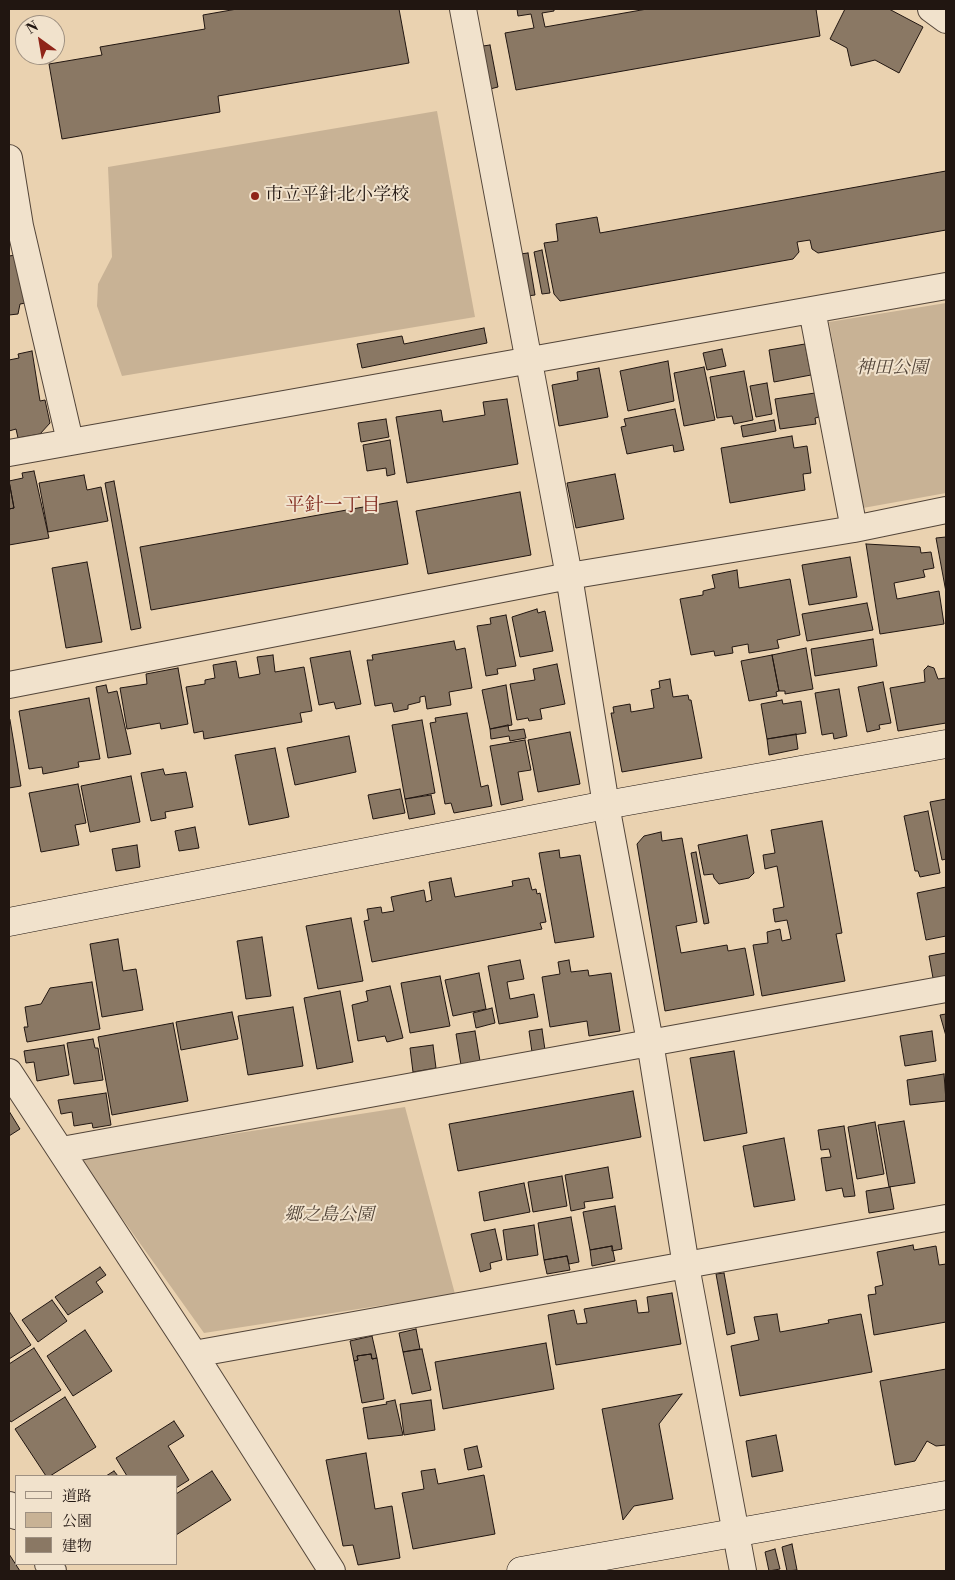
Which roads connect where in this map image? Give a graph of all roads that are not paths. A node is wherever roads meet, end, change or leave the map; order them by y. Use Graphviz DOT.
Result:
graph roads {
  1 [pos="463,9"];
  2 [pos="931,9"];
  3 [pos="946,20"];
  4 [pos="9,158"];
  5 [pos="14,227"];
  6 [pos="946,286"];
  7 [pos="812,310"];
  8 [pos="528,360"];
  9 [pos="70,441"];
  10 [pos="9,453"];
  11 [pos="946,510"];
  12 [pos="854,529"];
  13 [pos="569,576"];
  14 [pos="9,685"];
  15 [pos="946,744"];
  16 [pos="606,805"];
  17 [pos="9,922"];
  18 [pos="946,989"];
  19 [pos="650,1042"];
  20 [pos="9,1072"];
  21 [pos="62,1150"];
  22 [pos="946,1218"];
  23 [pos="686,1266"];
  24 [pos="194,1354"];
  25 [pos="946,1495"];
  26 [pos="736,1533"];
  27 [pos="332,1571"];
  28 [pos="521,1571"];
  29 [pos="743,1571"];
  1 -- 8 [label="street"];
  2 -- 3 [label="street"];
  4 -- 5 [label="street"];
  5 -- 9 [label="street"];
  6 -- 7 [label="street"];
  7 -- 8 [label="street"];
  7 -- 12 [label="street"];
  8 -- 9 [label="street"];
  8 -- 13 [label="street"];
  9 -- 10 [label="street"];
  11 -- 12 [label="street"];
  12 -- 13 [label="street"];
  13 -- 14 [label="street"];
  13 -- 16 [label="street"];
  15 -- 16 [label="street"];
  16 -- 17 [label="street"];
  16 -- 19 [label="street"];
  18 -- 19 [label="street"];
  19 -- 21 [label="street"];
  19 -- 23 [label="street"];
  20 -- 21 [label="street"];
  21 -- 24 [label="street"];
  22 -- 23 [label="street"];
  23 -- 24 [label="street"];
  23 -- 26 [label="street"];
  24 -- 27 [label="street"];
  25 -- 26 [label="street"];
  26 -- 28 [label="street"];
  26 -- 29 [label="street"];
}
